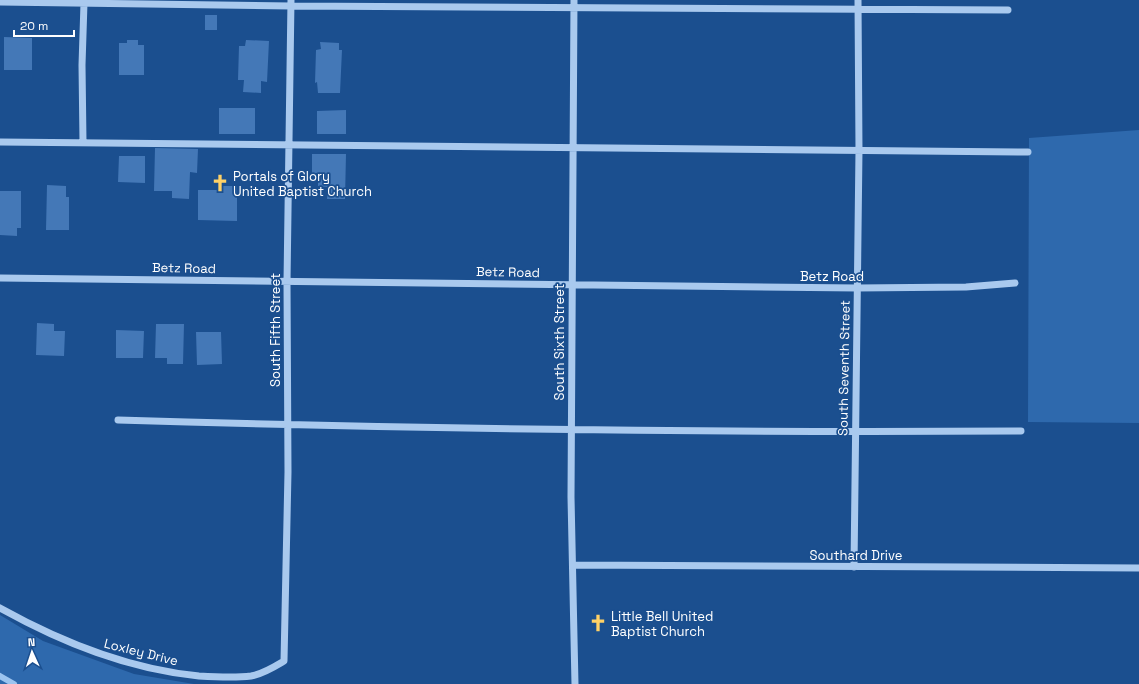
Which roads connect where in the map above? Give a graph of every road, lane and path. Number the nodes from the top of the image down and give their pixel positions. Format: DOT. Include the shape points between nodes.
graph roads {
  1 [pos="858,0"];
  2 [pos="0,2"];
  3 [pos="84,3"];
  4 [pos="291,3"];
  5 [pos="574,3"];
  6 [pos="857,9"];
  7 [pos="1008,10"];
  8 [pos="0,142"];
  9 [pos="83,142"];
  10 [pos="290,144"];
  11 [pos="574,147"];
  12 [pos="859,150"];
  13 [pos="1028,152"];
  14 [pos="0,278"];
  15 [pos="287,282"];
  16 [pos="1016,284"];
  17 [pos="571,285"];
  18 [pos="857,288"];
  19 [pos="118,420"];
  20 [pos="288,425"];
  21 [pos="571,428"];
  22 [pos="1021,431"];
  23 [pos="855,432"];
  24 [pos="573,565"];
  25 [pos="854,567"];
  26 [pos="1139,568"];
  27 [pos="0,608"];
  28 [pos="284,661"];
  29 [pos="575,684"];
  1 -- 6 [label="street, South Seventh Street"];
  2 -- 3 [label="street"];
  3 -- 4 [label="street"];
  3 -- 9 [label="street"];
  4 -- 5 [label="street"];
  4 -- 10 [label="street, South Fifth Street"];
  5 -- 6 [label="street"];
  5 -- 11 [label="street, South Sixth Street"];
  6 -- 7 [label="street"];
  6 -- 12 [label="street, South Seventh Street"];
  8 -- 9 [label="street"];
  9 -- 10 [label="street"];
  10 -- 11 [label="street"];
  10 -- 15 [label="street, South Fifth Street"];
  11 -- 12 [label="street"];
  11 -- 17 [label="street, South Sixth Street"];
  12 -- 13 [label="street"];
  12 -- 18 [label="street, South Seventh Street"];
  14 -- 15 [label="street, Betz Road"];
  15 -- 17 [label="street, Betz Road"];
  15 -- 20 [label="street, South Fifth Street"];
  16 -- 18 [label="street, Betz Road"];
  17 -- 18 [label="street, Betz Road"];
  17 -- 21 [label="street, South Sixth Street"];
  18 -- 23 [label="street, South Seventh Street"];
  19 -- 20 [label="street"];
  20 -- 21 [label="street"];
  20 -- 28 [label="street, South Fifth Street"];
  21 -- 23 [label="street"];
  21 -- 24 [label="street, South Sixth Street"];
  22 -- 23 [label="street"];
  23 -- 25 [label="street, South Seventh Street"];
  24 -- 25 [label="street, Southard Drive"];
  24 -- 29 [label="street, South Sixth Street"];
  25 -- 26 [label="street, Southard Drive"];
  27 -- 28 [label="street, Loxley Drive" via="68,642 113,659 177,674 251,676"];
}
